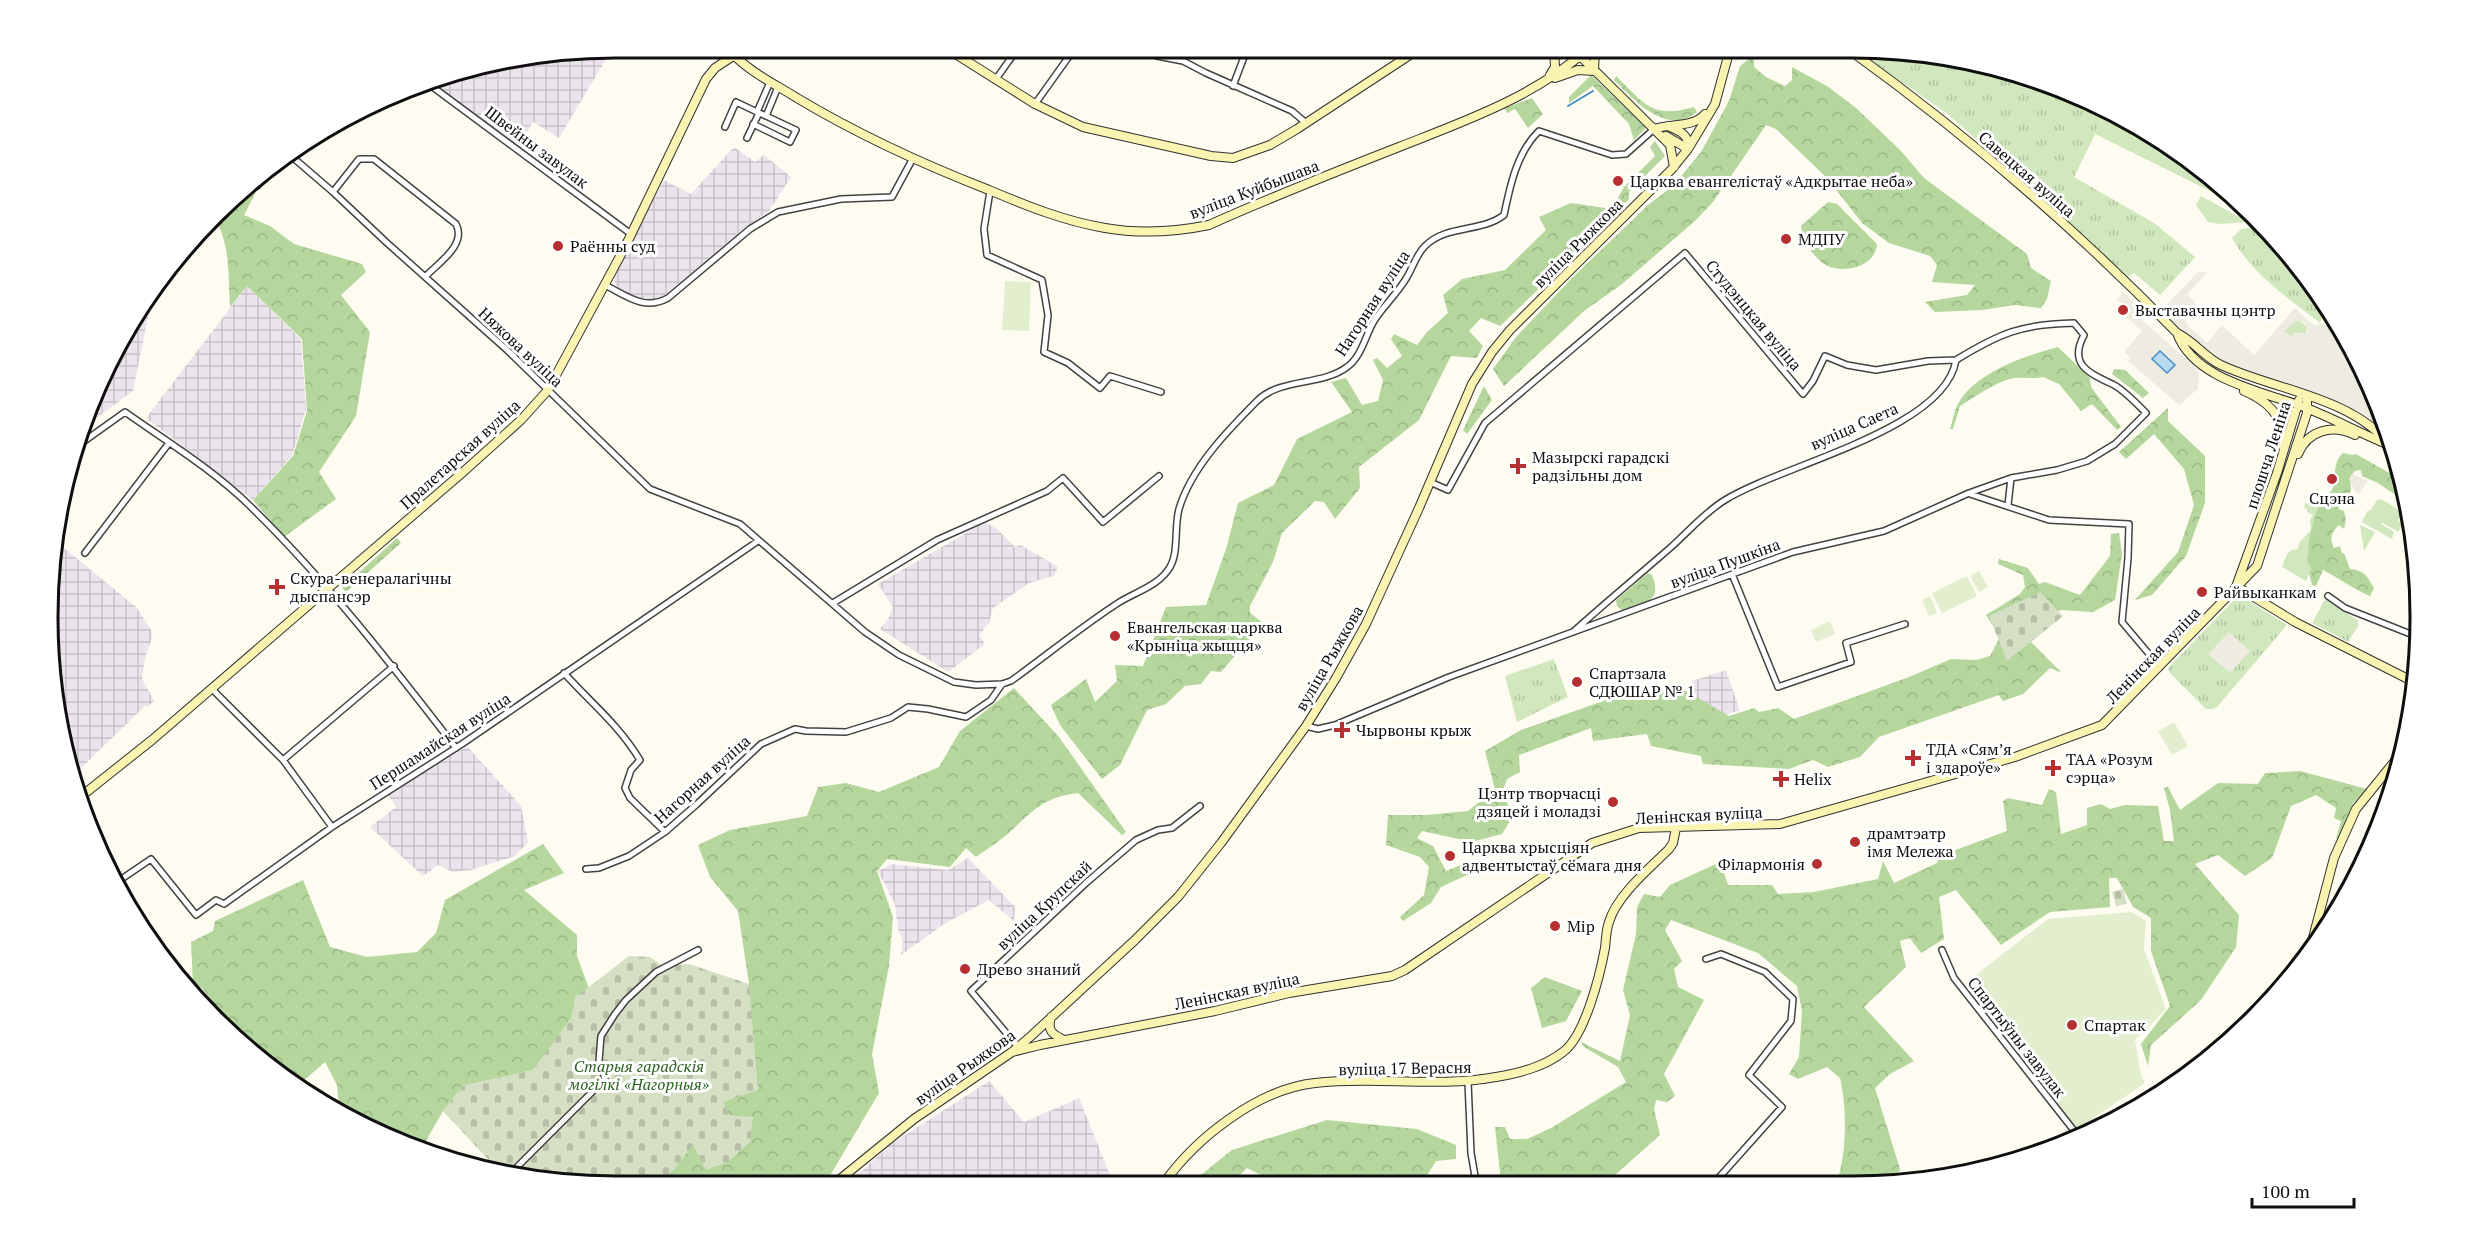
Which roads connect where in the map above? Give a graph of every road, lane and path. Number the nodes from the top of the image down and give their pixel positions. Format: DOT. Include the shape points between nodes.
graph roads {
  1 [pos="728,58"];
  2 [pos="737,58"];
  3 [pos="962,58"];
  4 [pos="1011,58"];
  5 [pos="1068,58"];
  6 [pos="1168,58"];
  7 [pos="1243,58"];
  8 [pos="1405,58"];
  9 [pos="1554,58"];
  10 [pos="1578,58"];
  11 [pos="1580,58"];
  12 [pos="1595,58"];
  13 [pos="1728,58"];
  14 [pos="1861,59"];
  15 [pos="1594,71"];
  16 [pos="996,79"];
  17 [pos="1546,81"];
  18 [pos="770,82"];
  19 [pos="1233,86"];
  20 [pos="778,87"];
  21 [pos="435,89"];
  22 [pos="1035,104"];
  23 [pos="1715,104"];
  24 [pos="758,112"];
  25 [pos="766,116"];
  26 [pos="1306,123"];
  27 [pos="753,124"];
  28 [pos="1665,124"];
  29 [pos="725,127"];
  30 [pos="1654,129"];
  31 [pos="747,138"];
  32 [pos="1688,149"];
  33 [pos="296,160"];
  34 [pos="912,160"];
  35 [pos="1674,167"];
  36 [pos="990,191"];
  37 [pos="333,192"];
  38 [pos="631,234"];
  39 [pos="425,277"];
  40 [pos="605,285"];
  41 [pos="2177,333"];
  42 [pos="1956,360"];
  43 [pos="2223,378"];
  44 [pos="548,390"];
  45 [pos="1161,392"];
  46 [pos="2307,395"];
  47 [pos="2296,404"];
  48 [pos="2308,408"];
  49 [pos="2377,429"];
  50 [pos="2371,438"];
  51 [pos="87,439"];
  52 [pos="2381,442"];
  53 [pos="169,443"];
  54 [pos="1159,476"];
  55 [pos="2011,478"];
  56 [pos="1430,482"];
  57 [pos="2271,487"];
  58 [pos="1969,493"];
  59 [pos="2008,505"];
  60 [pos="2273,517"];
  61 [pos="749,532"];
  62 [pos="758,541"];
  63 [pos="85,553"];
  64 [pos="1732,574"];
  65 [pos="2236,586"];
  66 [pos="329,588"];
  67 [pos="2328,596"];
  68 [pos="833,603"];
  69 [pos="1905,624"];
  70 [pos="1573,632"];
  71 [pos="2409,633"];
  72 [pos="393,666"];
  73 [pos="2160,667"];
  74 [pos="564,673"];
  75 [pos="2406,676"];
  76 [pos="1002,684"];
  77 [pos="212,689"];
  78 [pos="1306,726"];
  79 [pos="456,748"];
  80 [pos="283,760"];
  81 [pos="2388,770"];
  82 [pos="87,792"];
  83 [pos="1200,806"];
  84 [pos="332,827"];
  85 [pos="1676,828"];
  86 [pos="664,832"];
  87 [pos="586,869"];
  88 [pos="123,878"];
  89 [pos="2316,925"];
  90 [pos="698,950"];
  91 [pos="1942,950"];
  92 [pos="1706,959"];
  93 [pos="1051,1016"];
  94 [pos="1064,1040"];
  95 [pos="1015,1050"];
  96 [pos="1468,1082"];
  97 [pos="2073,1129"];
  98 [pos="517,1167"];
  99 [pos="844,1176"];
  100 [pos="1169,1176"];
  101 [pos="1475,1176"];
  102 [pos="1720,1176"];
  1 -- 38 [label="main road, Пралетарская вуліца" via="706,79"];
  2 -- 18 [label="main road, вуліца Куйбышава"];
  3 -- 16 [label="main road"];
  4 -- 16 [label="street"];
  5 -- 22 [label="street"];
  6 -- 19 [label="street" via="1184,61"];
  7 -- 19 [label="street"];
  8 -- 26 [label="main road"];
  9 -- 17 [label="main road" via="1555,68"];
  10 -- 17 [label="main road, вуліца Куйбышава"];
  11 -- 15 [label="main road"];
  12 -- 15 [label="main road"];
  13 -- 23 [label="main road, вуліца Рыжкова"];
  14 -- 41 [label="main road, Савецкая вуліца" via="2015,180"];
  15 -- 17 [label="main road" via="1578,70"];
  15 -- 30 [label="main road"];
  16 -- 22 [label="main road"];
  17 -- 36 [label="main road, вуліца Куйбышава" via="1449,127 1209,225 1183,231 1106,229 1060,219"];
  18 -- 20 [label="main road, вуліца Куйбышава"];
  18 -- 24 [label="street"];
  19 -- 26 [label="street" via="1292,111"];
  20 -- 25 [label="street"];
  20 -- 34 [label="main road, вуліца Куйбышава"];
  21 -- 38 [label="street, Швейны завулак"];
  22 -- 26 [label="main road" via="1063,119 1103,132 1233,158 1270,145"];
  23 -- 28 [label="main road" via="1701,119"];
  23 -- 32 [label="main road, вуліца Рыжкова"];
  24 -- 25 [label="street"];
  24 -- 27 [label="street"];
  24 -- 29 [label="street" via="736,102"];
  25 -- 27 [label="street" via="796,130 790,142"];
  27 -- 31 [label="street"];
  28 -- 30 [label="main road"];
  28 -- 32 [label="main road" via="1683,132 1689,141"];
  30 -- 32 [label="main road"];
  30 -- 35 [label="main road" via="1670,145"];
  30 -- 76 [label="street, Нагорная вуліца" via="1626,154 1612,155 1539,131 1524,150 1504,215 1494,223 1456,229 1426,245 1407,278 1373,322 1359,355 1348,366 1260,397 1212,451 1187,487 1179,510 1171,566 1160,579"];
  32 -- 35 [label="main road, вуліца Рыжкова"];
  33 -- 37 [label="street, Няжова вуліца"];
  34 -- 36 [label="main road, вуліца Куйбышава"];
  34 -- 40 [label="street" via="892,196 841,199 778,212 750,229 656,304 642,303"];
  35 -- 56 [label="main road, вуліца Рыжкова" via="1492,352 1472,384"];
  36 -- 45 [label="street" via="984,229 987,255 1042,280 1048,315 1044,352 1068,363 1100,388 1110,376"];
  37 -- 39 [label="street, Няжова вуліца"];
  37 -- 39 [label="street" via="359,159 375,159 456,224 459,242"];
  38 -- 40 [label="main road, Пралетарская вуліца"];
  39 -- 44 [label="street, Няжова вуліца"];
  40 -- 44 [label="main road, Пралетарская вуліца"];
  41 -- 43 [label="main road, Савецкая вуліца" via="2185,349"];
  41 -- 46 [label="main road, Савецкая вуліца" via="2220,365"];
  42 -- 55 [label="street, вуліца Пушкіна" via="2016,329 2074,323 2084,334 2077,348 2081,364 2146,413 2115,444 2087,461"];
  42 -- 56 [label="street, Студэнцкая вуліца" via="1876,370 1825,356 1803,394 1685,253 1485,423 1448,490"];
  42 -- 70 [label="street, вуліца Саета" via="1954,372 1941,392 1919,411 1873,436 1724,500"];
  43 -- 47 [label="main road, Савецкая вуліца"];
  43 -- 57 [label="main road" via="2262,399 2277,416 2282,441"];
  44 -- 61 [label="street, Няжова вуліца" via="650,489 740,524"];
  44 -- 66 [label="main road, Пралетарская вуліца" via="475,462"];
  46 -- 47 [label="main road, плошча Леніна"];
  46 -- 48 [label="main road, плошча Леніна"];
  46 -- 49 [label="main road, Савецкая вуліца"];
  47 -- 48 [label="main road, Савецкая вуліца"];
  47 -- 57 [label="main road, плошча Леніна"];
  48 -- 50 [label="main road, Савецкая вуліца"];
  48 -- 60 [label="main road, плошча Леніна"];
  50 -- 52 [label="main road, Савецкая вуліца"];
  50 -- 60 [label="main road" via="2337,429 2311,436 2300,449"];
  51 -- 53 [label="street" via="125,412"];
  53 -- 63 [label="street"];
  53 -- 66 [label="street" via="248,505"];
  54 -- 68 [label="street" via="1103,522 1063,478 1047,491 938,540"];
  55 -- 58 [label="street, вуліца Пушкіна"];
  55 -- 59 [label="street"];
  56 -- 78 [label="main road, вуліца Рыжкова" via="1366,624"];
  57 -- 65 [label="main road, плошча Леніна"];
  58 -- 59 [label="street"];
  58 -- 64 [label="street, вуліца Пушкіна" via="1884,531 1793,552"];
  59 -- 73 [label="street" via="2049,520 2128,524 2122,622"];
  60 -- 65 [label="main road, плошча Леніна" via="2260,561"];
  61 -- 62 [label="street, Нагорная вуліца"];
  62 -- 68 [label="street, Нагорная вуліца"];
  62 -- 74 [label="street, Першамайская вуліца"];
  64 -- 69 [label="street" via="1778,687 1851,662 1846,643"];
  64 -- 70 [label="street, вуліца Пушкіна"];
  65 -- 73 [label="main road, Ленінская вуліца"];
  65 -- 75 [label="main road" via="2295,622"];
  66 -- 72 [label="street"];
  66 -- 77 [label="main road, Пралетарская вуліца"];
  67 -- 71 [label="street" via="2345,608"];
  68 -- 76 [label="street, Нагорная вуліца" via="899,655 954,682"];
  70 -- 78 [label="street, вуліца Пушкіна" via="1449,677 1335,725 1318,729"];
  72 -- 79 [label="street"];
  72 -- 80 [label="street"];
  73 -- 85 [label="main road, Ленінская вуліца" via="2102,725 2015,758 1780,824"];
  74 -- 79 [label="street, Першамайская вуліца"];
  74 -- 86 [label="street" via="626,737 640,760 631,770 625,788"];
  76 -- 86 [label="street, Нагорная вуліца" via="991,700 966,717 908,707 891,718 846,732 795,729 760,744"];
  77 -- 80 [label="street"];
  77 -- 82 [label="main road, Пралетарская вуліца"];
  78 -- 93 [label="main road, вуліца Рыжкова" via="1178,897"];
  79 -- 84 [label="street, Першамайская вуліца"];
  80 -- 84 [label="street"];
  81 -- 89 [label="main road" via="2356,809 2334,858"];
  83 -- 95 [label="street, вуліца Крупскай" via="1172,828 1136,840 971,991"];
  84 -- 88 [label="street, Першамайская вуліца" via="224,904 216,900 196,915 151,859"];
  85 -- 94 [label="main road, Ленінская вуліца" via="1639,828 1592,843 1392,976 1288,993"];
  85 -- 96 [label="main road, вуліца 17 Верасня" via="1669,849 1637,880 1609,920 1585,1016 1569,1047 1547,1062"];
  86 -- 87 [label="street, Нагорная вуліца" via="628,856"];
  90 -- 98 [label="street" via="656,972 626,1000 601,1036 599,1061 604,1079"];
  91 -- 97 [label="street, Спартыўны завулак" via="1954,978"];
  92 -- 102 [label="street" via="1721,954 1765,972 1793,999 1791,1021 1749,1075 1782,1107"];
  93 -- 94 [label="main road" via="1052,1035"];
  93 -- 95 [label="main road, вуліца Рыжкова"];
  94 -- 95 [label="main road, Ленінская вуліца"];
  95 -- 99 [label="main road, вуліца Рыжкова" via="914,1119"];
  96 -- 100 [label="main road, вуліца 17 Верасня" via="1315,1083 1287,1088 1216,1129"];
  96 -- 101 [label="street"];
}
